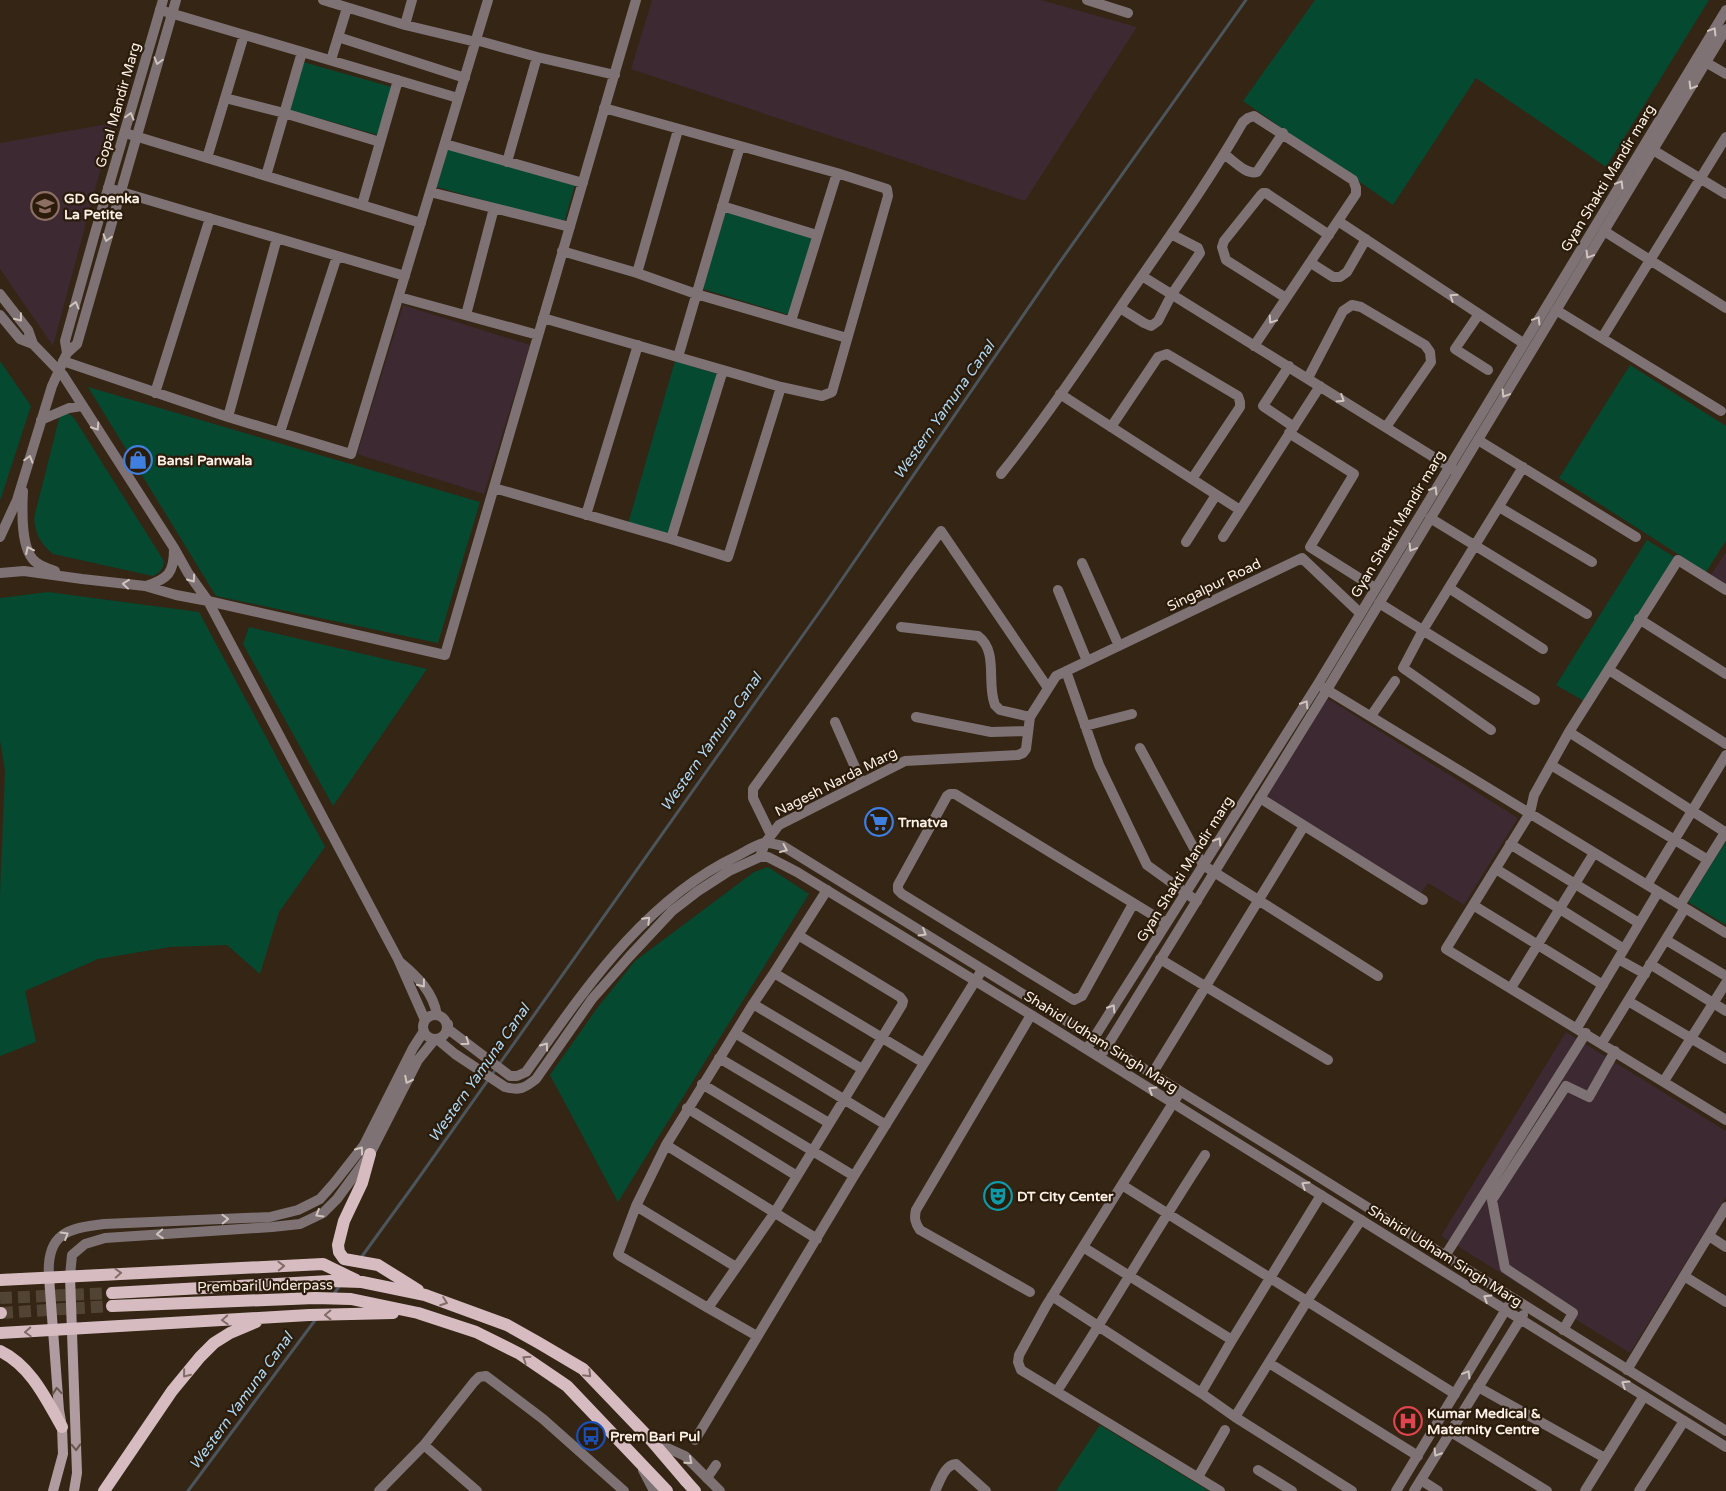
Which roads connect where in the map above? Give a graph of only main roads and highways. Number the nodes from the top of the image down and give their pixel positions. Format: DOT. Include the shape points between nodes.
graph roads {
  1 [pos="370,1154"];
  2 [pos="70,1276"];
  3 [pos="333,1276"];
  4 [pos="49,1277"];
  5 [pos="0,1280"];
  6 [pos="425,1295"];
  7 [pos="418,1313"];
  8 [pos="268,1318"];
  9 [pos="72,1329"];
  10 [pos="53,1330"];
  11 [pos="0,1333"];
  12 [pos="0,1351"];
  13 [pos="62,1427"];
  14 [pos="53,1491"];
  15 [pos="74,1491"];
  16 [pos="104,1491"];
  17 [pos="667,1491"];
  18 [pos="695,1491"];
  1 -- 6 [label="main road" via="362,1183 344,1221 339,1252 344,1259 378,1265"];
  2 -- 3 [label="main road, one-way" via="323,1264"];
  2 -- 4 [label="main road"];
  2 -- 9 [label="main road"];
  3 -- 6 [label="main road, Prembari Underpass"];
  3 -- 7 [label="main road, Prembari Underpass" via="112,1300 351,1299"];
  4 -- 5 [label="main road"];
  4 -- 10 [label="main road"];
  6 -- 18 [label="main road, one-way, bridge" via="507,1325 583,1369"];
  7 -- 8 [label="main road, one-way"];
  17 -- 7 [label="main road, one-way" via="567,1386 520,1354 476,1332"];
  8 -- 9 [label="main road, one-way"];
  8 -- 16 [label="main road, one-way" via="230,1332 200,1357 172,1391"];
  9 -- 10 [label="main road"];
  9 -- 15 [label="main road, one-way" via="77,1474"];
  10 -- 11 [label="main road, one-way"];
  13 -- 10 [label="main road, one-way"];
  12 -- 13 [label="main road" via="31,1376"];
  13 -- 14 [label="main road" via="63,1454"];
}
